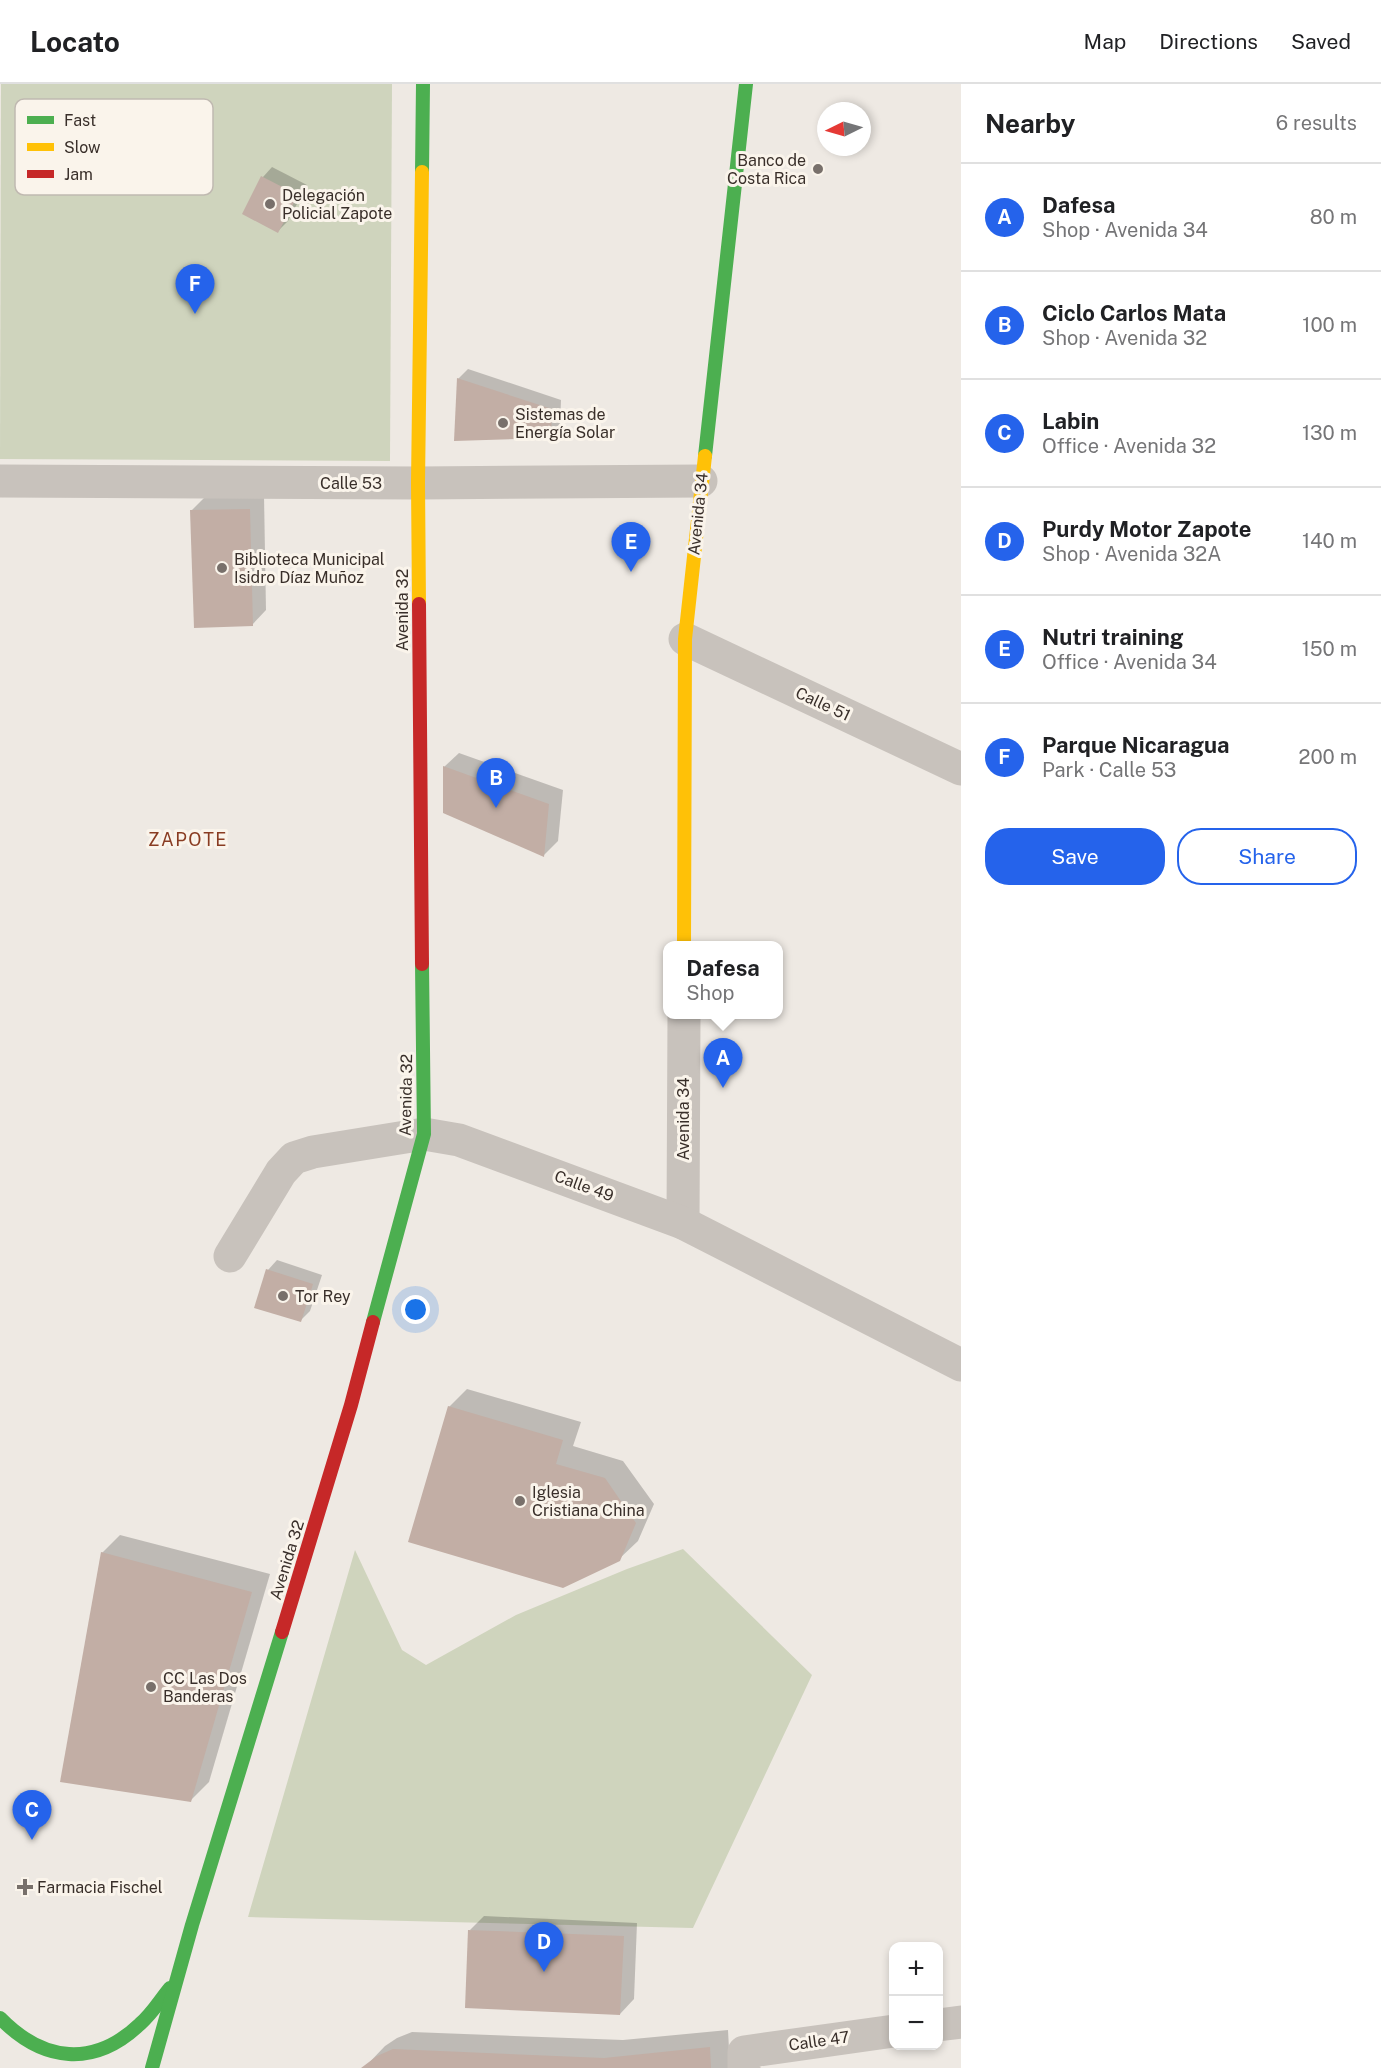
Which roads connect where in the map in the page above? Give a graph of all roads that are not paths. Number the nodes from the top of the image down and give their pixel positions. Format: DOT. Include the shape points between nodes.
graph roads {
  1 [pos="423,84"];
  2 [pos="746,84"];
  3 [pos="0,481"];
  4 [pos="701,481"];
  5 [pos="418,483"];
  6 [pos="685,639"];
  7 [pos="961,769"];
  8 [pos="684,941"];
  9 [pos="684,1019"];
  10 [pos="424,1134"];
  11 [pos="683,1223"];
  12 [pos="230,1256"];
  13 [pos="961,1365"];
  14 [pos="177,1980"];
  15 [pos="0,2018"];
  16 [pos="961,2022"];
  17 [pos="943,2024"];
  18 [pos="889,2032"];
  19 [pos="744,2060"];
  20 [pos="152,2068"];
  1 -- 5 [label="main road, Avenida 32"];
  2 -- 4 [label="main road, Avenida 34"];
  3 -- 5 [label="street, Calle 53"];
  4 -- 5 [label="street, Calle 53"];
  4 -- 6 [label="main road, Avenida 34"];
  5 -- 10 [label="main road, Avenida 32"];
  6 -- 7 [label="street, Calle 51"];
  6 -- 8 [label="main road, Avenida 34"];
  9 -- 11 [label="street, Avenida 34"];
  10 -- 11 [label="street, Calle 49" via="459,1140"];
  10 -- 12 [label="street, Calle 49" via="294,1158 281,1172"];
  10 -- 14 [label="main road, Avenida 32" via="351,1405"];
  11 -- 13 [label="street, Calle 49"];
  14 -- 15 [label="main road" via="136,2029 102,2051 57,2054 37,2048 22,2040"];
  14 -- 20 [label="main road, Avenida 32"];
  16 -- 17 [label="street"];
  18 -- 19 [label="street, Calle 47"];
}
